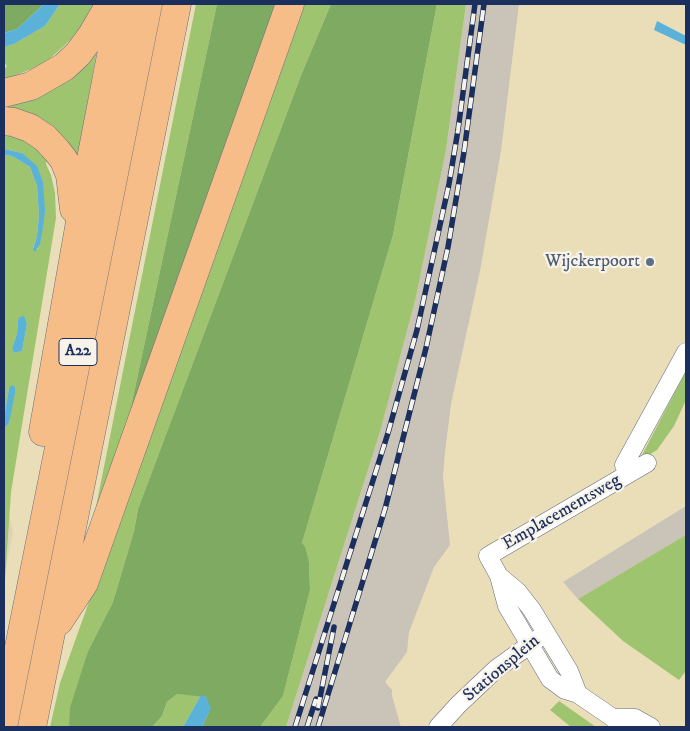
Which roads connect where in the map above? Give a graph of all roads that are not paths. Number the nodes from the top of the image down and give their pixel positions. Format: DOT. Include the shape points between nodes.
graph roads {
  1 [pos="110,4"];
  2 [pos="121,4"];
  3 [pos="148,4"];
  4 [pos="177,4"];
  5 [pos="290,4"];
  6 [pos="4,93"];
  7 [pos="4,121"];
  8 [pos="77,236"];
  9 [pos="686,352"];
  10 [pos="647,463"];
  11 [pos="628,474"];
  12 [pos="499,576"];
  13 [pos="546,633"];
  14 [pos="50,635"];
  15 [pos="529,645"];
  16 [pos="504,663"];
  17 [pos="543,668"];
  18 [pos="578,694"];
  19 [pos="6,711"];
  20 [pos="617,723"];
  21 [pos="32,727"];
  22 [pos="438,727"];
  23 [pos="651,727"];
  1 -- 6 [label="highway" via="92,35 64,67 31,86"];
  2 -- 8 [label="highway, A22"];
  3 -- 19 [label="highway, A22"];
  4 -- 14 [label="highway, A22"];
  5 -- 14 [label="highway, A22" via="84,583"];
  7 -- 8 [label="highway, A22" via="30,128 45,138 64,160 70,175"];
  8 -- 19 [label="highway, A22" via="8,632"];
  9 -- 11 [label="street, Emplacementsweg" via="624,465"];
  10 -- 11 [label="street, Emplacementsweg"];
  11 -- 12 [label="street, Emplacementsweg" via="488,556"];
  12 -- 13 [label="street, Emplacementsweg" via="518,592"];
  12 -- 15 [label="street, Emplacementsweg" via="504,601"];
  13 -- 15 [label="street, Stationsplein"];
  13 -- 18 [label="street, Emplacementsweg" via="569,671"];
  14 -- 21 [label="highway, A22"];
  15 -- 16 [label="street, Stationsplein"];
  15 -- 17 [label="street, Emplacementsweg"];
  16 -- 17 [label="street"];
  16 -- 22 [label="street, Stationsplein"];
  17 -- 18 [label="street, Emplacementsweg" via="550,679 565,690"];
  18 -- 20 [label="street, Emplacementsweg"];
  20 -- 23 [label="street, Emplacementsweg" via="634,718"];
}
